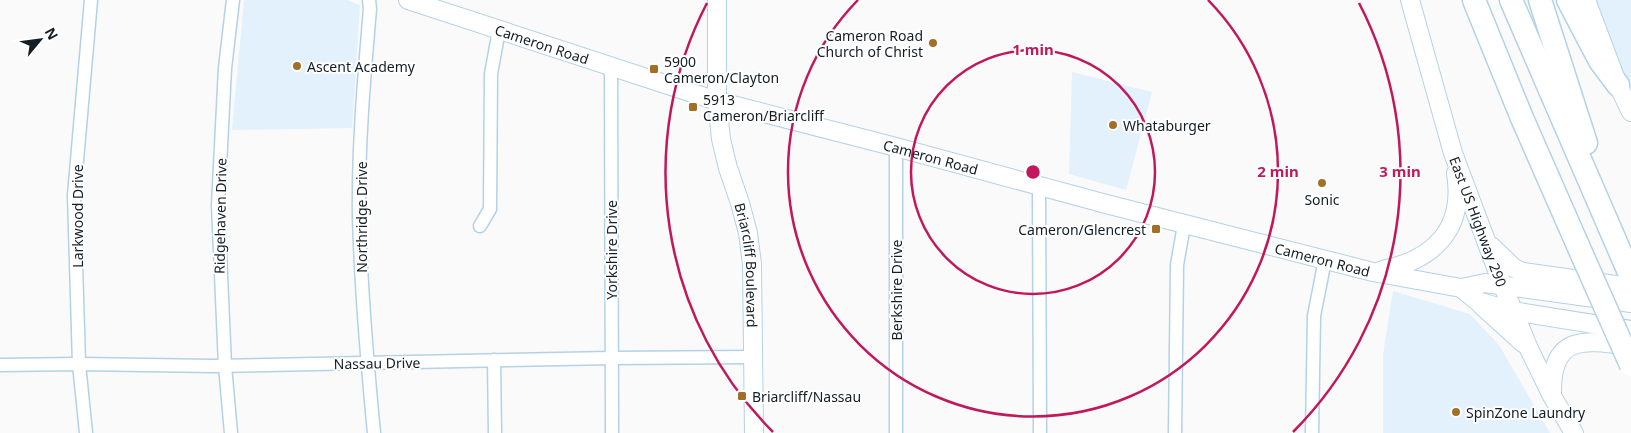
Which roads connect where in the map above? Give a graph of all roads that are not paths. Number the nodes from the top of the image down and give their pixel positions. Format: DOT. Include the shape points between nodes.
graph roads {
  1 [pos="91,0"];
  2 [pos="233,0"];
  3 [pos="368,0"];
  4 [pos="408,0"];
  5 [pos="717,0"];
  6 [pos="1410,0"];
  7 [pos="1474,0"];
  8 [pos="1511,0"];
  9 [pos="1540,0"];
  10 [pos="1568,0"];
  11 [pos="1586,0"];
  12 [pos="499,30"];
  13 [pos="611,67"];
  14 [pos="1618,85"];
  15 [pos="718,101"];
  16 [pos="1631,112"];
  17 [pos="896,147"];
  18 [pos="1453,153"];
  19 [pos="1039,186"];
  20 [pos="1605,214"];
  21 [pos="1184,225"];
  22 [pos="480,226"];
  23 [pos="1488,242"];
  24 [pos="1325,260"];
  25 [pos="1628,270"];
  26 [pos="1373,272"];
  27 [pos="1502,286"];
  28 [pos="1631,287"];
  29 [pos="1461,288"];
  30 [pos="1477,301"];
  31 [pos="1631,303"];
  32 [pos="1512,310"];
  33 [pos="1631,330"];
  34 [pos="1631,346"];
  35 [pos="1529,349"];
  36 [pos="754,357"];
  37 [pos="612,358"];
  38 [pos="494,360"];
  39 [pos="80,364"];
  40 [pos="367,364"];
  41 [pos="0,365"];
  42 [pos="1631,365"];
  43 [pos="225,366"];
  44 [pos="1552,396"];
  45 [pos="1572,431"];
  46 [pos="86,433"];
  47 [pos="231,433"];
  48 [pos="374,433"];
  49 [pos="495,433"];
  50 [pos="612,433"];
  51 [pos="754,433"];
  52 [pos="896,433"];
  53 [pos="1040,433"];
  54 [pos="1174,433"];
  55 [pos="1312,433"];
  1 -- 39 [label="street, Larkwood Drive" via="74,195"];
  2 -- 43 [label="street, Ridgehaven Drive" via="225,68 218,205"];
  3 -- 40 [label="street, Northridge Drive" via="359,216"];
  4 -- 12 [label="main road, Cameron Road"];
  5 -- 15 [label="main road, Briarcliff Boulevard"];
  6 -- 18 [label="main road, East US Highway 290"];
  7 -- 42 [label="highway, bridge" via="1522,118"];
  8 -- 20 [label="highway"];
  9 -- 20 [label="highway" via="1586,140"];
  10 -- 14 [label="highway" via="1600,61"];
  11 -- 14 [label="main road"];
  12 -- 13 [label="main road, Cameron Road"];
  12 -- 22 [label="street" via="491,74 490,209"];
  13 -- 15 [label="main road, Cameron Road"];
  13 -- 37 [label="street, Yorkshire Drive"];
  14 -- 16 [label="main road"];
  15 -- 17 [label="main road, Cameron Road"];
  15 -- 36 [label="main road, Briarcliff Boulevard" via="723,148 748,233"];
  17 -- 19 [label="main road, Cameron Road"];
  17 -- 52 [label="street, Berkshire Drive"];
  18 -- 23 [label="main road, East US Highway 290"];
  18 -- 26 [label="main road" via="1458,205 1446,234 1421,257 1407,264"];
  19 -- 21 [label="main road, Cameron Road"];
  19 -- 53 [label="street"];
  20 -- 25 [label="highway"];
  21 -- 24 [label="main road, Cameron Road"];
  21 -- 54 [label="street" via="1177,265"];
  23 -- 27 [label="main road, East US Highway 290"];
  23 -- 28 [label="main road" via="1506,262 1523,272"];
  24 -- 26 [label="main road, Cameron Road"];
  24 -- 55 [label="street" via="1314,316"];
  26 -- 29 [label="main road, Cameron Road"];
  27 -- 29 [label="main road, Cameron Road" via="1485,283"];
  27 -- 31 [label="main road, Cameron Road"];
  27 -- 32 [label="main road, East US Highway 290"];
  29 -- 30 [label="main road, Cameron Road"];
  30 -- 32 [label="main road, Cameron Road"];
  30 -- 35 [label="main road"];
  32 -- 33 [label="main road, Cameron Road"];
  32 -- 35 [label="main road, East US Highway 290"];
  34 -- 44 [label="main road" via="1586,342 1567,349 1554,366"];
  35 -- 44 [label="main road, East US Highway 290"];
  36 -- 37 [label="street, Nassau Drive"];
  36 -- 51 [label="main road, Briarcliff Boulevard"];
  37 -- 38 [label="street, Nassau Drive"];
  37 -- 50 [label="street, Yorkshire Drive"];
  38 -- 40 [label="street, Nassau Drive"];
  38 -- 49 [label="street"];
  39 -- 41 [label="street, Nassau Drive"];
  39 -- 43 [label="street, Nassau Drive"];
  39 -- 46 [label="street, Larkwood Drive"];
  40 -- 43 [label="street, Nassau Drive"];
  40 -- 48 [label="street, Northridge Drive"];
  43 -- 47 [label="street, Ridgehaven Drive"];
  44 -- 45 [label="main road, East US Highway 290"];
}
